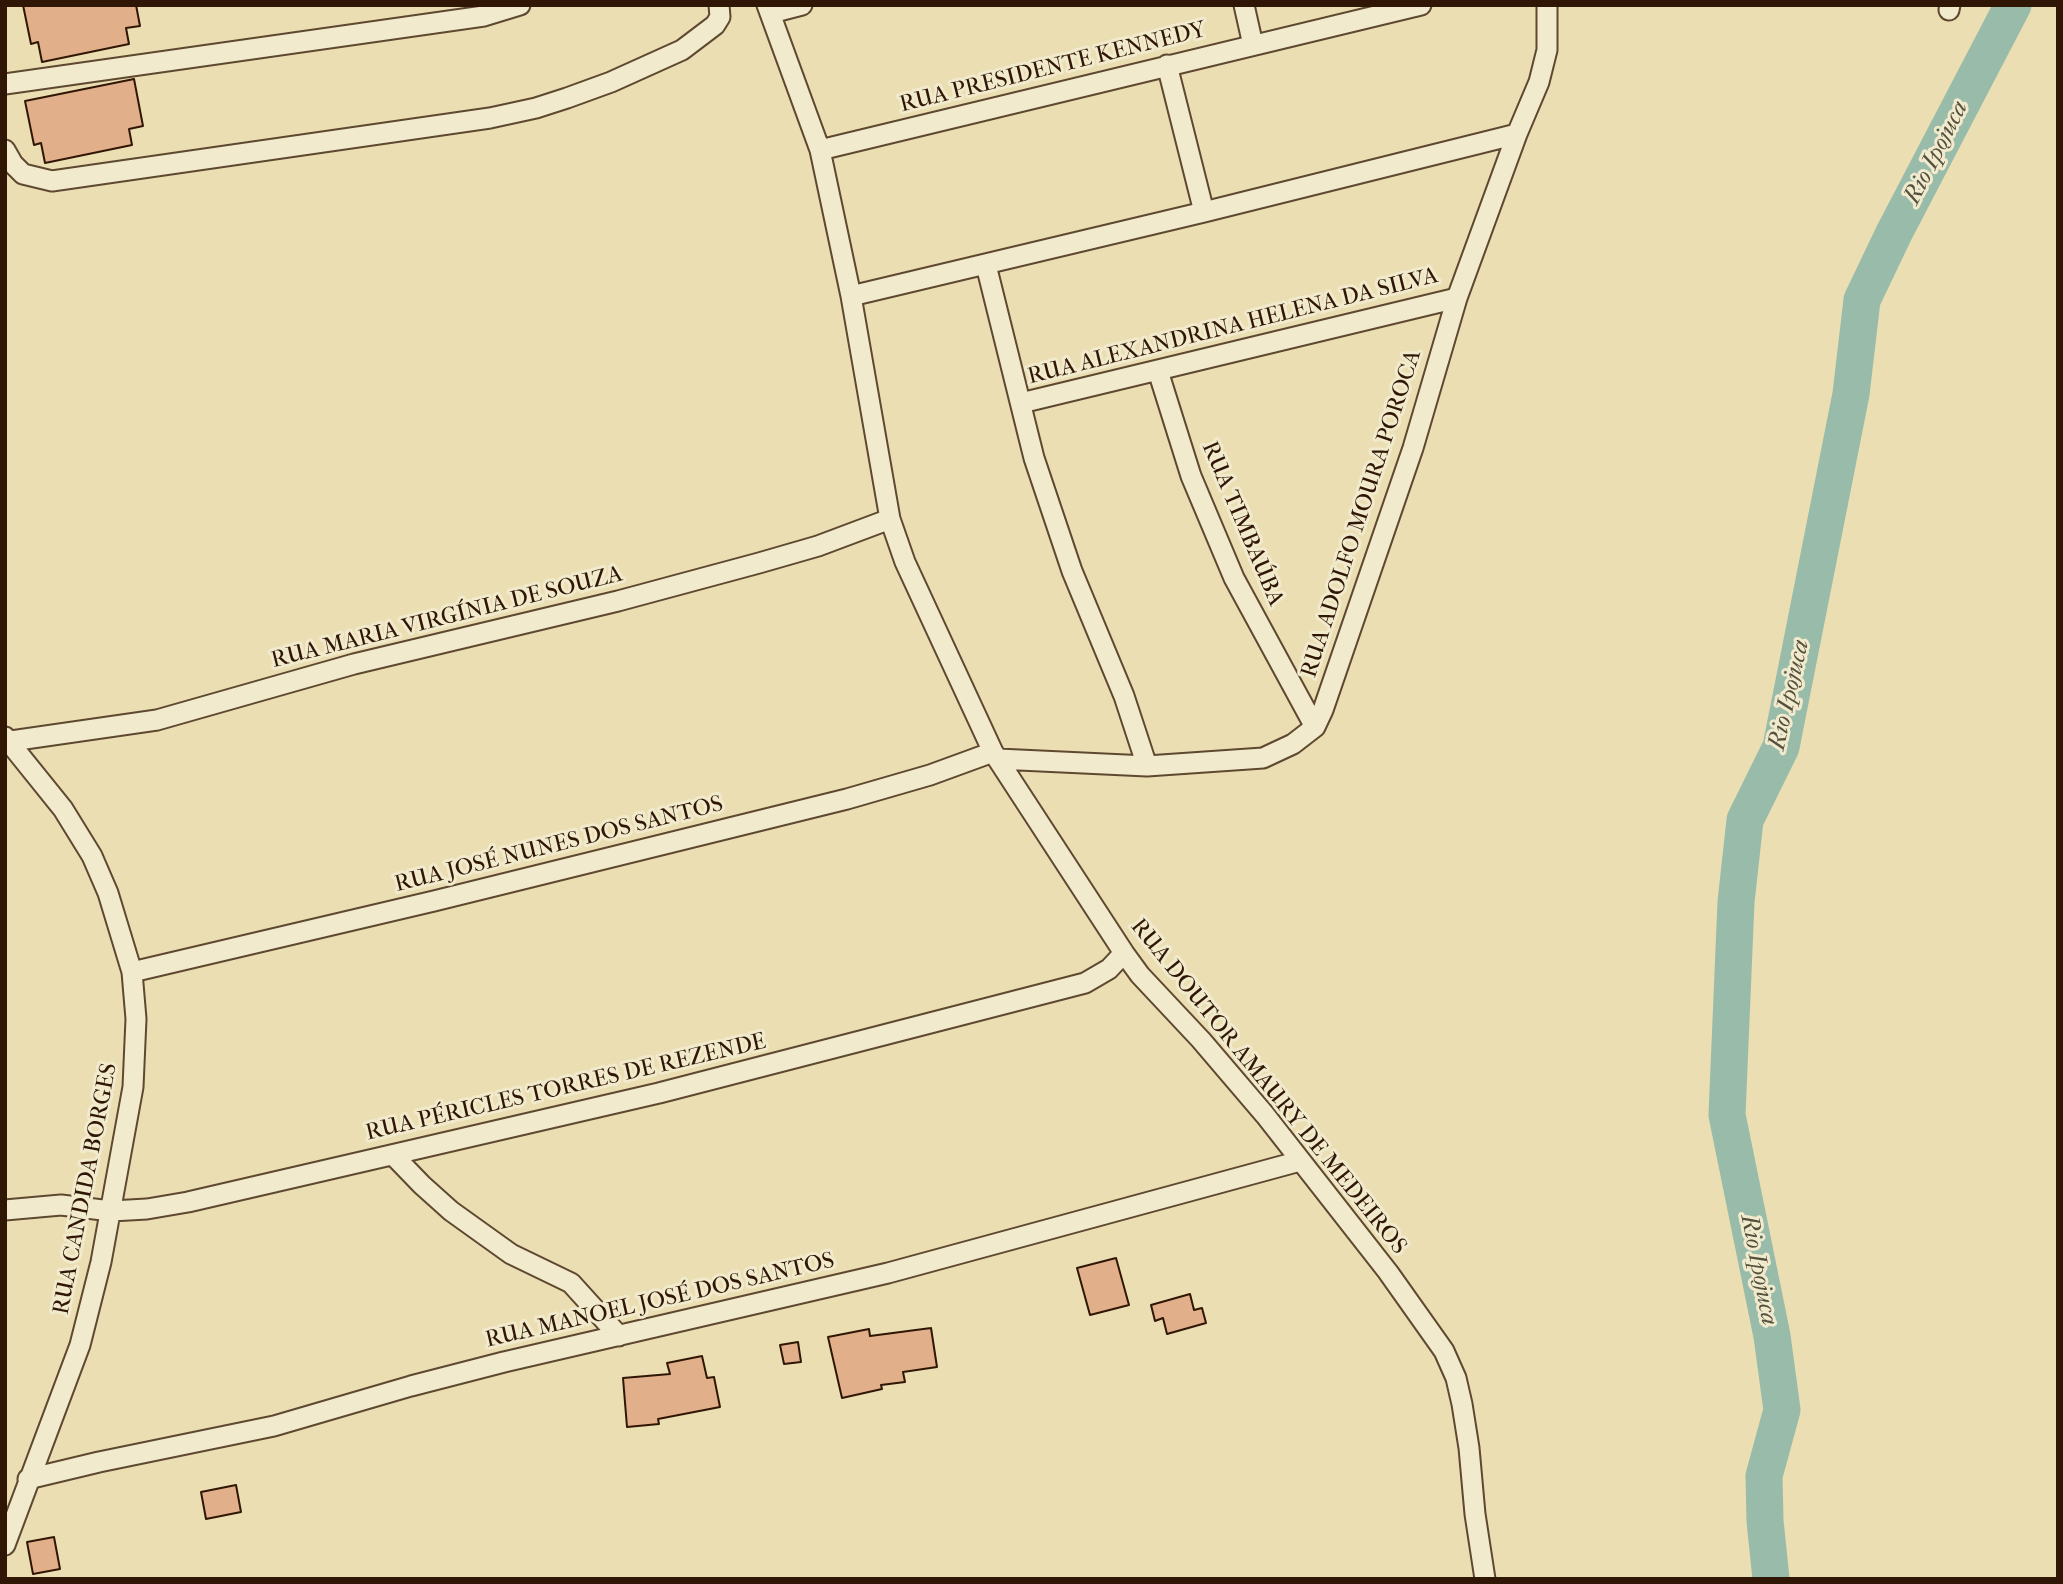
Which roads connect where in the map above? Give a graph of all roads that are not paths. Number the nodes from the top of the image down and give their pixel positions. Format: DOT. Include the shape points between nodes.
graph roads {
  1 [pos="520,5"];
  2 [pos="719,5"];
  3 [pos="802,5"];
  4 [pos="1244,5"];
  5 [pos="1421,5"];
  6 [pos="1547,5"];
  7 [pos="769,9"];
  8 [pos="1253,45"];
  9 [pos="1167,65"];
  10 [pos="5,84"];
  11 [pos="1517,134"];
  12 [pos="5,150"];
  13 [pos="820,150"];
  14 [pos="1204,212"];
  15 [pos="986,265"];
  16 [pos="851,296"];
  17 [pos="1457,298"];
  18 [pos="1158,371"];
  19 [pos="1021,403"];
  20 [pos="890,519"];
  21 [pos="1315,727"];
  22 [pos="8,739"];
  23 [pos="996,756"];
  24 [pos="1147,766"];
  25 [pos="1124,953"];
  26 [pos="132,972"];
  27 [pos="393,1155"];
  28 [pos="1300,1161"];
  29 [pos="5,1210"];
  30 [pos="111,1211"];
  31 [pos="619,1336"];
  32 [pos="28,1479"];
  33 [pos="5,1545"];
  34 [pos="1485,1579"];
  1 -- 10 [label="street" via="484,16"];
  2 -- 12 [label="street" via="715,25 682,50 611,82 536,108 490,118 52,181 23,174"];
  3 -- 7 [label="street"];
  4 -- 8 [label="street"];
  5 -- 8 [label="street, RUA PRESIDENTE KENNEDY"];
  6 -- 11 [label="street, RUA ADOLFO MOURA POROCA" via="1547,50"];
  7 -- 13 [label="street, RUA DOUTOR AMAURY DE MEDEIROS"];
  8 -- 9 [label="street, RUA PRESIDENTE KENNEDY"];
  9 -- 13 [label="street, RUA PRESIDENTE KENNEDY"];
  9 -- 14 [label="street"];
  11 -- 14 [label="street"];
  11 -- 17 [label="street, RUA ADOLFO MOURA POROCA"];
  13 -- 16 [label="street, RUA DOUTOR AMAURY DE MEDEIROS"];
  14 -- 15 [label="street"];
  15 -- 16 [label="street"];
  15 -- 19 [label="street"];
  16 -- 20 [label="street, RUA DOUTOR AMAURY DE MEDEIROS"];
  17 -- 18 [label="street, RUA ALEXANDRINA HELENA DA SILVA"];
  17 -- 21 [label="street, RUA ADOLFO MOURA POROCA" via="1413,449"];
  18 -- 19 [label="street, RUA ALEXANDRINA HELENA DA SILVA"];
  18 -- 21 [label="street, RUA TIMBAÚBA" via="1191,476 1234,578"];
  19 -- 24 [label="street" via="1034,458 1072,570 1124,696"];
  20 -- 22 [label="street, RUA MARIA VIRGÍNIA DE SOUZA" via="759,563 354,664 158,720"];
  20 -- 23 [label="street, RUA DOUTOR AMAURY DE MEDEIROS" via="905,562"];
  21 -- 24 [label="street" via="1263,758"];
  22 -- 26 [label="street, RUA CANDIDA BORGES" via="63,808 92,856"];
  23 -- 24 [label="street"];
  23 -- 25 [label="street, RUA DOUTOR AMAURY DE MEDEIROS"];
  23 -- 26 [label="street, RUA JOSÉ NUNES DOS SANTOS" via="767,819"];
  25 -- 27 [label="street, RUA PÉRICLES TORRES DE REZENDE" via="1109,969 1085,983 659,1093"];
  25 -- 28 [label="street, RUA DOUTOR AMAURY DE MEDEIROS"];
  26 -- 30 [label="street, RUA CANDIDA BORGES" via="136,1056"];
  27 -- 30 [label="street, RUA PÉRICLES TORRES DE REZENDE" via="188,1202"];
  27 -- 31 [label="street" via="451,1210 511,1254 571,1283"];
  28 -- 31 [label="street, RUA MANOEL JOSÉ DOS SANTOS" via="888,1273"];
  28 -- 34 [label="street, RUA DOUTOR AMAURY DE MEDEIROS" via="1416,1310 1456,1378"];
  29 -- 30 [label="street, RUA PÉRICLES TORRES DE REZENDE" via="61,1205"];
  30 -- 32 [label="street, RUA CANDIDA BORGES" via="80,1345"];
  31 -- 32 [label="street, RUA MANOEL JOSÉ DOS SANTOS" via="411,1385 274,1426"];
  32 -- 33 [label="street, RUA CANDIDA BORGES"];
}
